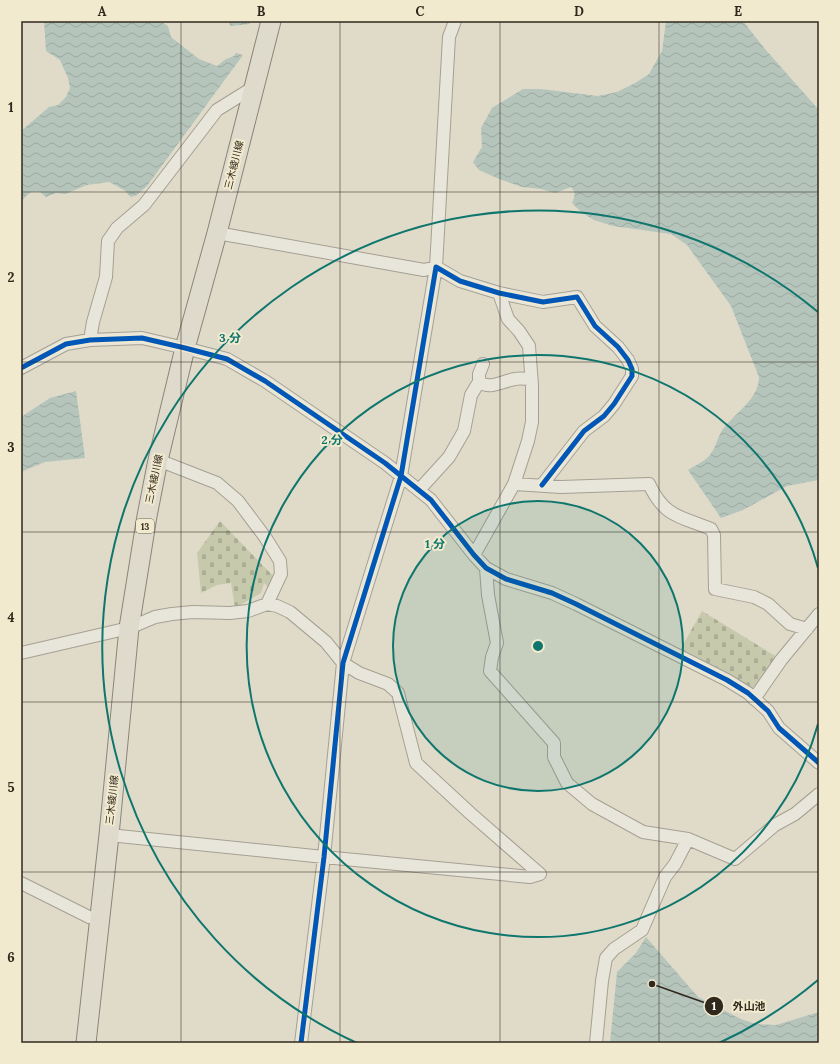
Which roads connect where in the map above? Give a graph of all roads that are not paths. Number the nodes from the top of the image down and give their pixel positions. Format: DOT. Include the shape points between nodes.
graph roads {
  1 [pos="271,21"];
  2 [pos="454,21"];
  3 [pos="254,87"];
  4 [pos="217,233"];
  5 [pos="436,267"];
  6 [pos="499,293"];
  7 [pos="90,340"];
  8 [pos="185,348"];
  9 [pos="483,364"];
  10 [pos="21,368"];
  11 [pos="531,379"];
  12 [pos="479,382"];
  13 [pos="158,460"];
  14 [pos="401,476"];
  15 [pos="514,484"];
  16 [pos="542,485"];
  17 [pos="419,490"];
  18 [pos="474,556"];
  19 [pos="486,568"];
  20 [pos="267,604"];
  21 [pos="819,614"];
  22 [pos="129,628"];
  23 [pos="807,629"];
  24 [pos="21,653"];
  25 [pos="343,663"];
  26 [pos="754,699"];
  27 [pos="819,763"];
  28 [pos="819,794"];
  29 [pos="109,835"];
  30 [pos="688,840"];
  31 [pos="324,857"];
  32 [pos="21,883"];
  33 [pos="99,918"];
  34 [pos="86,1043"];
  35 [pos="301,1043"];
  36 [pos="596,1043"];
  1 -- 3 [label="main road, 三木綾川線 / 13"];
  2 -- 5 [label="street" via="449,37"];
  3 -- 4 [label="main road, 三木綾川線 / 13"];
  3 -- 7 [label="street" via="218,110 144,205 117,228 108,241 106,277"];
  4 -- 5 [label="street" via="424,270"];
  4 -- 8 [label="main road, 三木綾川線 / 13"];
  5 -- 6 [label="street" via="460,281"];
  5 -- 14 [label="street"];
  6 -- 11 [label="street" via="508,320 529,346"];
  6 -- 16 [label="street" via="543,302 577,297 595,326 618,347 632,369 632,376 614,404 604,416 584,431"];
  7 -- 8 [label="street" via="142,338"];
  7 -- 10 [label="street" via="66,344"];
  8 -- 13 [label="main road, 三木綾川線 / 13"];
  8 -- 14 [label="street" via="227,359 265,381"];
  9 -- 12 [label="street"];
  11 -- 12 [label="street" via="516,379 490,386"];
  11 -- 15 [label="street" via="532,422"];
  12 -- 17 [label="street" via="471,395 464,431 450,457"];
  13 -- 20 [label="street" via="217,483 238,501 280,561 281,574"];
  13 -- 22 [label="main road, 三木綾川線 / 13" via="146,516"];
  14 -- 17 [label="street"];
  14 -- 25 [label="street"];
  15 -- 16 [label="street"];
  15 -- 18 [label="street"];
  16 -- 23 [label="street" via="561,487 649,484 654,496 665,510 679,518 711,529 714,535 715,589 754,597 768,604 790,624"];
  17 -- 18 [label="street" via="431,500"];
  18 -- 19 [label="street"];
  19 -- 26 [label="street" via="506,579 552,593 576,604 727,680"];
  19 -- 30 [label="street" via="497,643 490,671 554,743 554,757 567,783 592,804 643,832"];
  20 -- 22 [label="street" via="248,611 230,613 172,614 155,617"];
  20 -- 25 [label="street" via="290,612 326,642"];
  21 -- 23 [label="street"];
  22 -- 24 [label="street"];
  22 -- 29 [label="main road, 三木綾川線 / 13"];
  23 -- 26 [label="street" via="781,660"];
  25 -- 31 [label="street"];
  25 -- 31 [label="street" via="359,673 388,684 398,693 416,762 540,874 530,877"];
  26 -- 27 [label="street" via="768,711 779,728"];
  28 -- 30 [label="street" via="795,814 775,825 735,859"];
  29 -- 31 [label="street"];
  29 -- 33 [label="main road, 三木綾川線 / 13"];
  30 -- 36 [label="street" via="665,877 642,930 614,949 606,958"];
  31 -- 35 [label="street"];
  32 -- 33 [label="street" via="90,917"];
  33 -- 34 [label="main road, 三木綾川線 / 13"];
}
